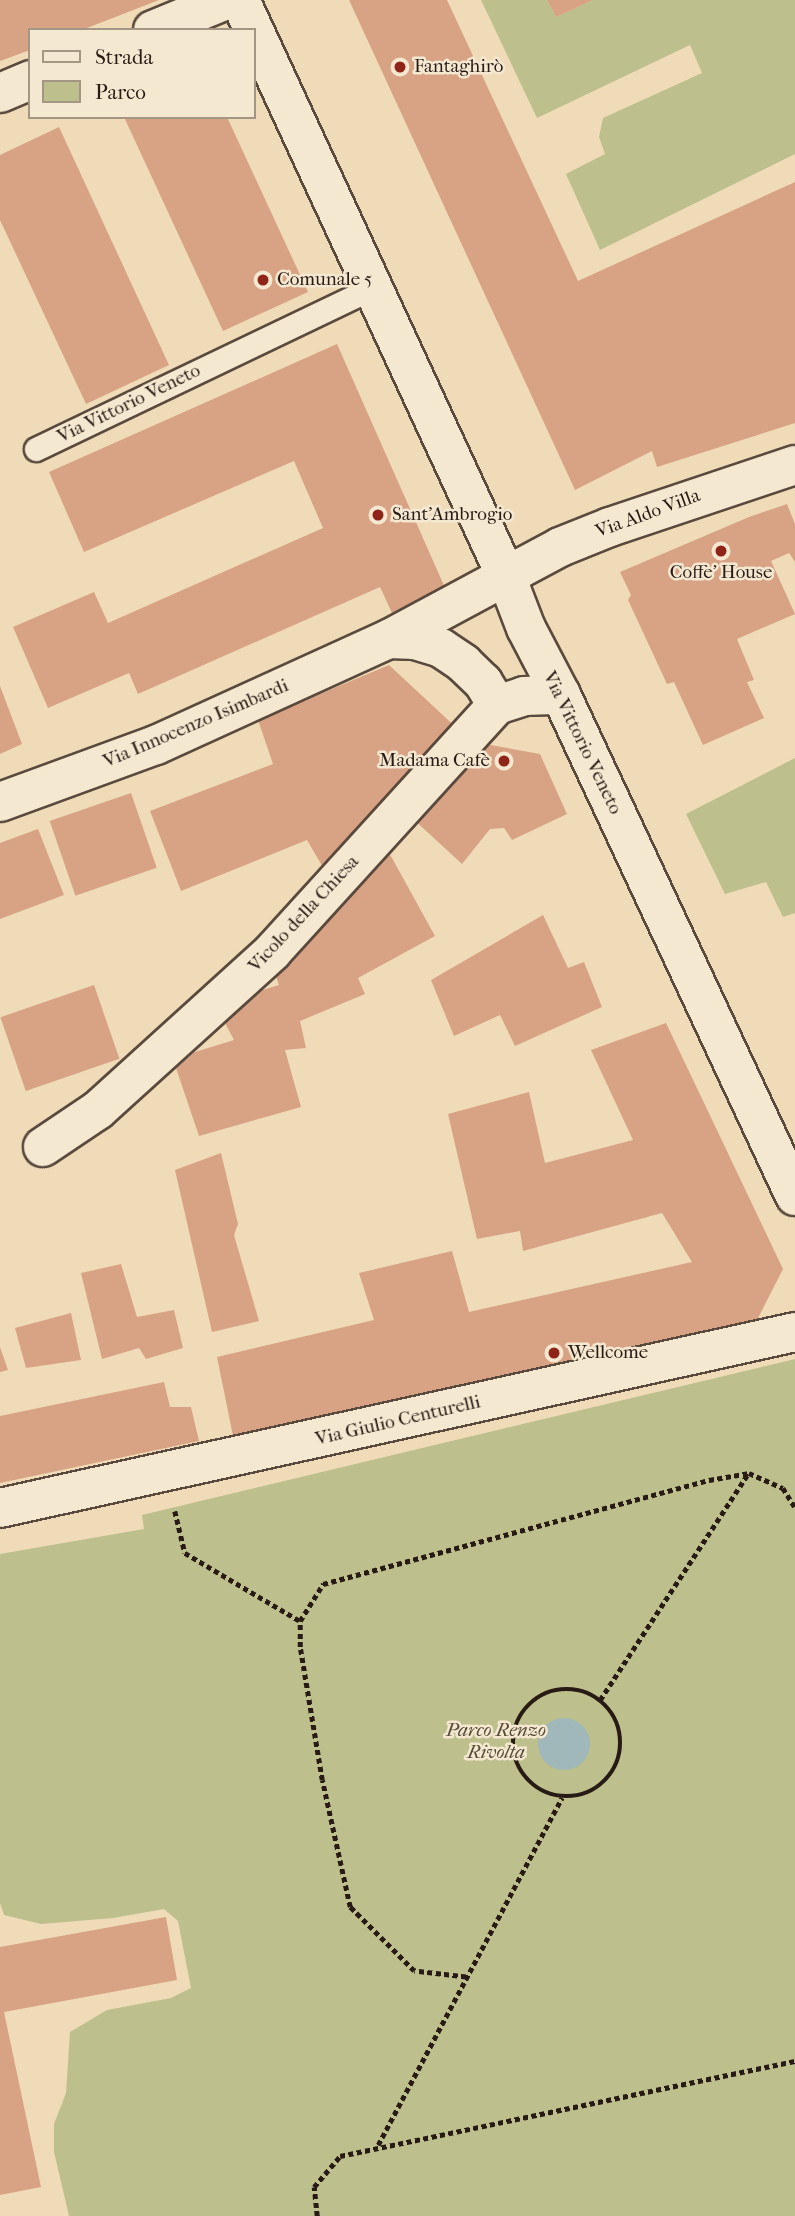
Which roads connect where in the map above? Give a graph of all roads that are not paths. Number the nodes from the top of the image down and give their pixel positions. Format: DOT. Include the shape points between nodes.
graph roads {
  1 [pos="226,0"];
  2 [pos="240,0"];
  3 [pos="158,28"];
  4 [pos="253,28"];
  5 [pos="256,35"];
  6 [pos="28,81"];
  7 [pos="0,93"];
  8 [pos="373,288"];
  9 [pos="36,449"];
  10 [pos="795,465"];
  11 [pos="506,576"];
  12 [pos="389,639"];
  13 [pos="562,695"];
  14 [pos="497,705"];
  15 [pos="0,803"];
  16 [pos="43,1147"];
  17 [pos="795,1196"];
  18 [pos="795,1332"];
  19 [pos="0,1508"];
  1 -- 3 [label="street"];
  2 -- 4 [label="street, Via Vittorio Veneto"];
  5 -- 8 [label="street, Via Vittorio Veneto"];
  6 -- 7 [label="street"];
  8 -- 9 [label="lane, Via Vittorio Veneto"];
  8 -- 11 [label="street, Via Vittorio Veneto"];
  10 -- 11 [label="street, Via Aldo Villa" via="610,527"];
  11 -- 12 [label="street, Via Innocenzo Isimbardi"];
  11 -- 13 [label="street, Via Vittorio Veneto" via="526,628"];
  12 -- 14 [label="street" via="441,648 483,682"];
  12 -- 15 [label="street, Via Innocenzo Isimbardi" via="156,745"];
  13 -- 14 [label="street" via="524,696"];
  13 -- 17 [label="street, Via Vittorio Veneto"];
  14 -- 16 [label="street, Vicolo della Chiesa" via="272,952 98,1110"];
  18 -- 19 [label="street, Via Giulio Centurelli"];
}
